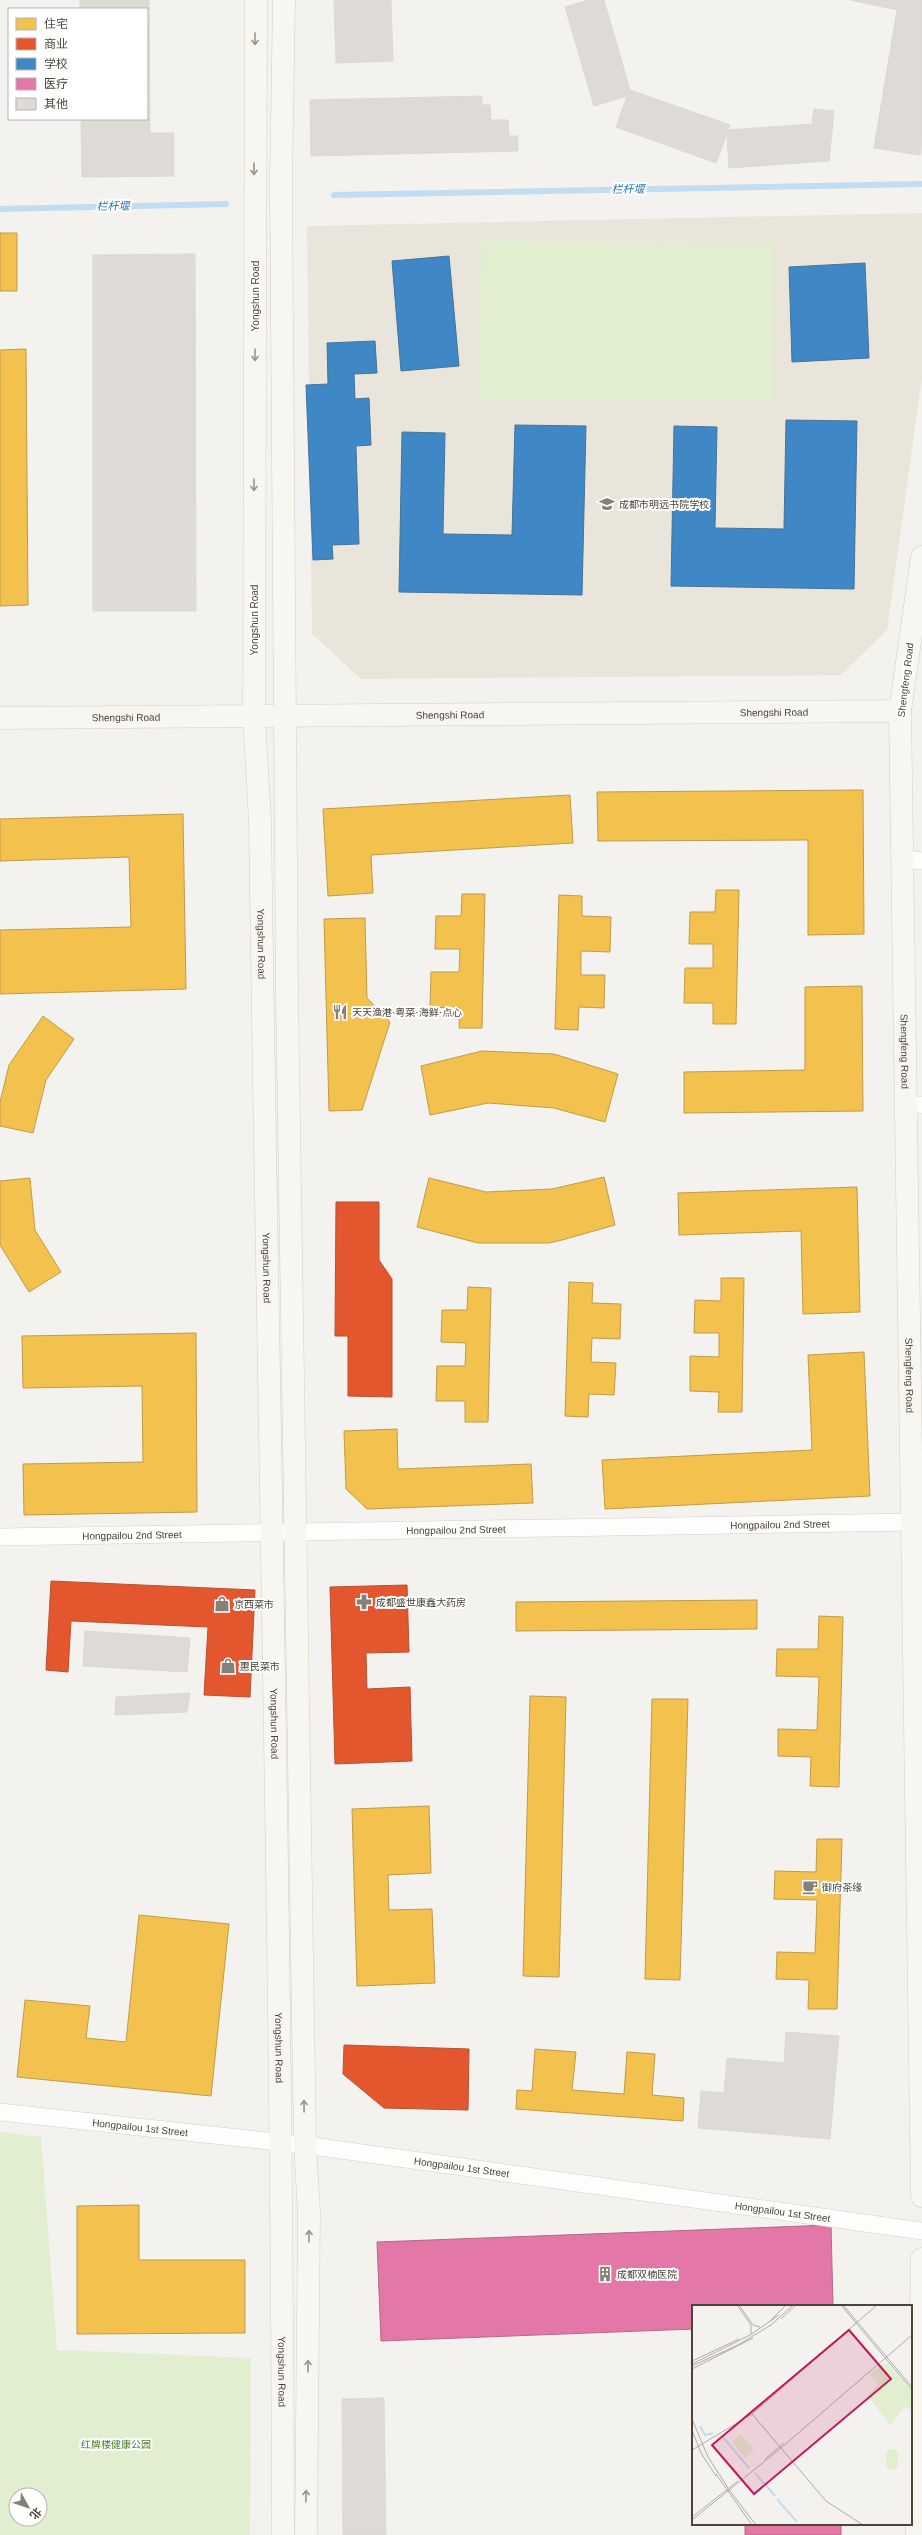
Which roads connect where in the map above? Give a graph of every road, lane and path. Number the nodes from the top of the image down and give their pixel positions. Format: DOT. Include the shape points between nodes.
graph roads {
  1 [pos="256,0"];
  2 [pos="284,0"];
  3 [pos="922,556"];
  4 [pos="900,711"];
  5 [pos="254,716"];
  6 [pos="285,716"];
  7 [pos="0,718"];
  8 [pos="912,860"];
  9 [pos="914,1105"];
  10 [pos="912,1522"];
  11 [pos="295,1532"];
  12 [pos="270,1533"];
  13 [pos="0,1537"];
  14 [pos="0,2112"];
  15 [pos="282,2144"];
  16 [pos="305,2145"];
  17 [pos="922,2196"];
  18 [pos="922,2231"];
  19 [pos="922,2259"];
  20 [pos="283,2535"];
  21 [pos="306,2535"];
  22 [pos="917,2535"];
  1 -- 5 [label="main road, Yongshun Road, one-way"];
  2 -- 6 [label="main road" via="281,184"];
  3 -- 4 [label="main road, Shengfeng Road"];
  4 -- 6 [label="main road, Shengshi Road"];
  4 -- 8 [label="main road, Shengfeng Road"];
  5 -- 6 [label="main road, Shengshi Road"];
  5 -- 7 [label="main road, Shengshi Road"];
  5 -- 12 [label="main road, Yongshun Road" via="260,821"];
  6 -- 11 [label="main road"];
  8 -- 9 [label="main road, Shengfeng Road"];
  9 -- 10 [label="main road, Shengfeng Road"];
  10 -- 11 [label="street, Hongpailou 2nd Street"];
  10 -- 17 [label="main road, Shengfeng Road"];
  11 -- 12 [label="street, Hongpailou 2nd Street"];
  16 -- 11 [label="main road, one-way"];
  12 -- 13 [label="street, Hongpailou 2nd Street"];
  12 -- 15 [label="main road, Yongshun Road"];
  14 -- 15 [label="street, Hongpailou 1st Street"];
  15 -- 16 [label="street, Hongpailou 1st Street"];
  15 -- 20 [label="main road, Yongshun Road"];
  16 -- 18 [label="street, Hongpailou 1st Street"];
  21 -- 16 [label="main road, one-way" via="309,2212"];
  19 -- 22 [label="main road"];
}
